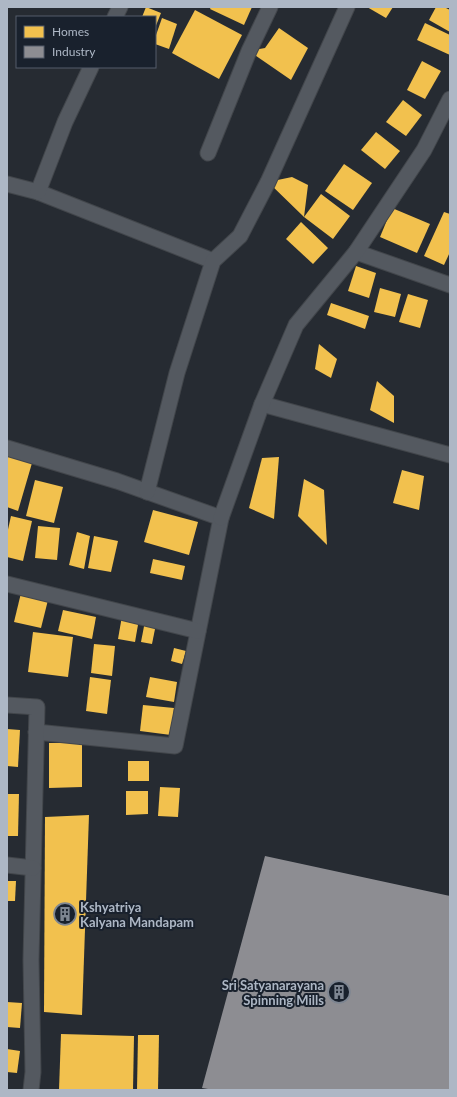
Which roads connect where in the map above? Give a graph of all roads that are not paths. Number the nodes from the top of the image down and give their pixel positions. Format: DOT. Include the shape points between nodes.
graph roads {
  1 [pos="120,7"];
  2 [pos="270,7"];
  3 [pos="347,7"];
  4 [pos="116,16"];
  5 [pos="91,68"];
  6 [pos="450,99"];
  7 [pos="208,153"];
  8 [pos="7,184"];
  9 [pos="38,192"];
  10 [pos="356,252"];
  11 [pos="213,261"];
  12 [pos="450,285"];
  13 [pos="262,404"];
  14 [pos="7,448"];
  15 [pos="450,455"];
  16 [pos="147,492"];
  17 [pos="221,518"];
  18 [pos="7,584"];
  19 [pos="198,631"];
  20 [pos="7,705"];
  21 [pos="36,732"];
  22 [pos="7,865"];
  23 [pos="33,868"];
  24 [pos="31,1090"];
  1 -- 4 [label="street"];
  2 -- 7 [label="street" via="249,51"];
  3 -- 11 [label="street" via="268,182 240,236"];
  5 -- 9 [label="street" via="65,122"];
  6 -- 10 [label="street" via="424,150"];
  8 -- 9 [label="street"];
  9 -- 11 [label="street"];
  10 -- 12 [label="street"];
  10 -- 13 [label="street" via="296,325"];
  11 -- 16 [label="street" via="177,373"];
  13 -- 15 [label="street"];
  13 -- 17 [label="street"];
  14 -- 16 [label="street"];
  16 -- 17 [label="street"];
  17 -- 19 [label="street"];
  18 -- 19 [label="street"];
  19 -- 21 [label="street" via="175,746"];
  20 -- 21 [label="street" via="37,707"];
  21 -- 23 [label="street"];
  22 -- 23 [label="street"];
  23 -- 24 [label="street"];
}
